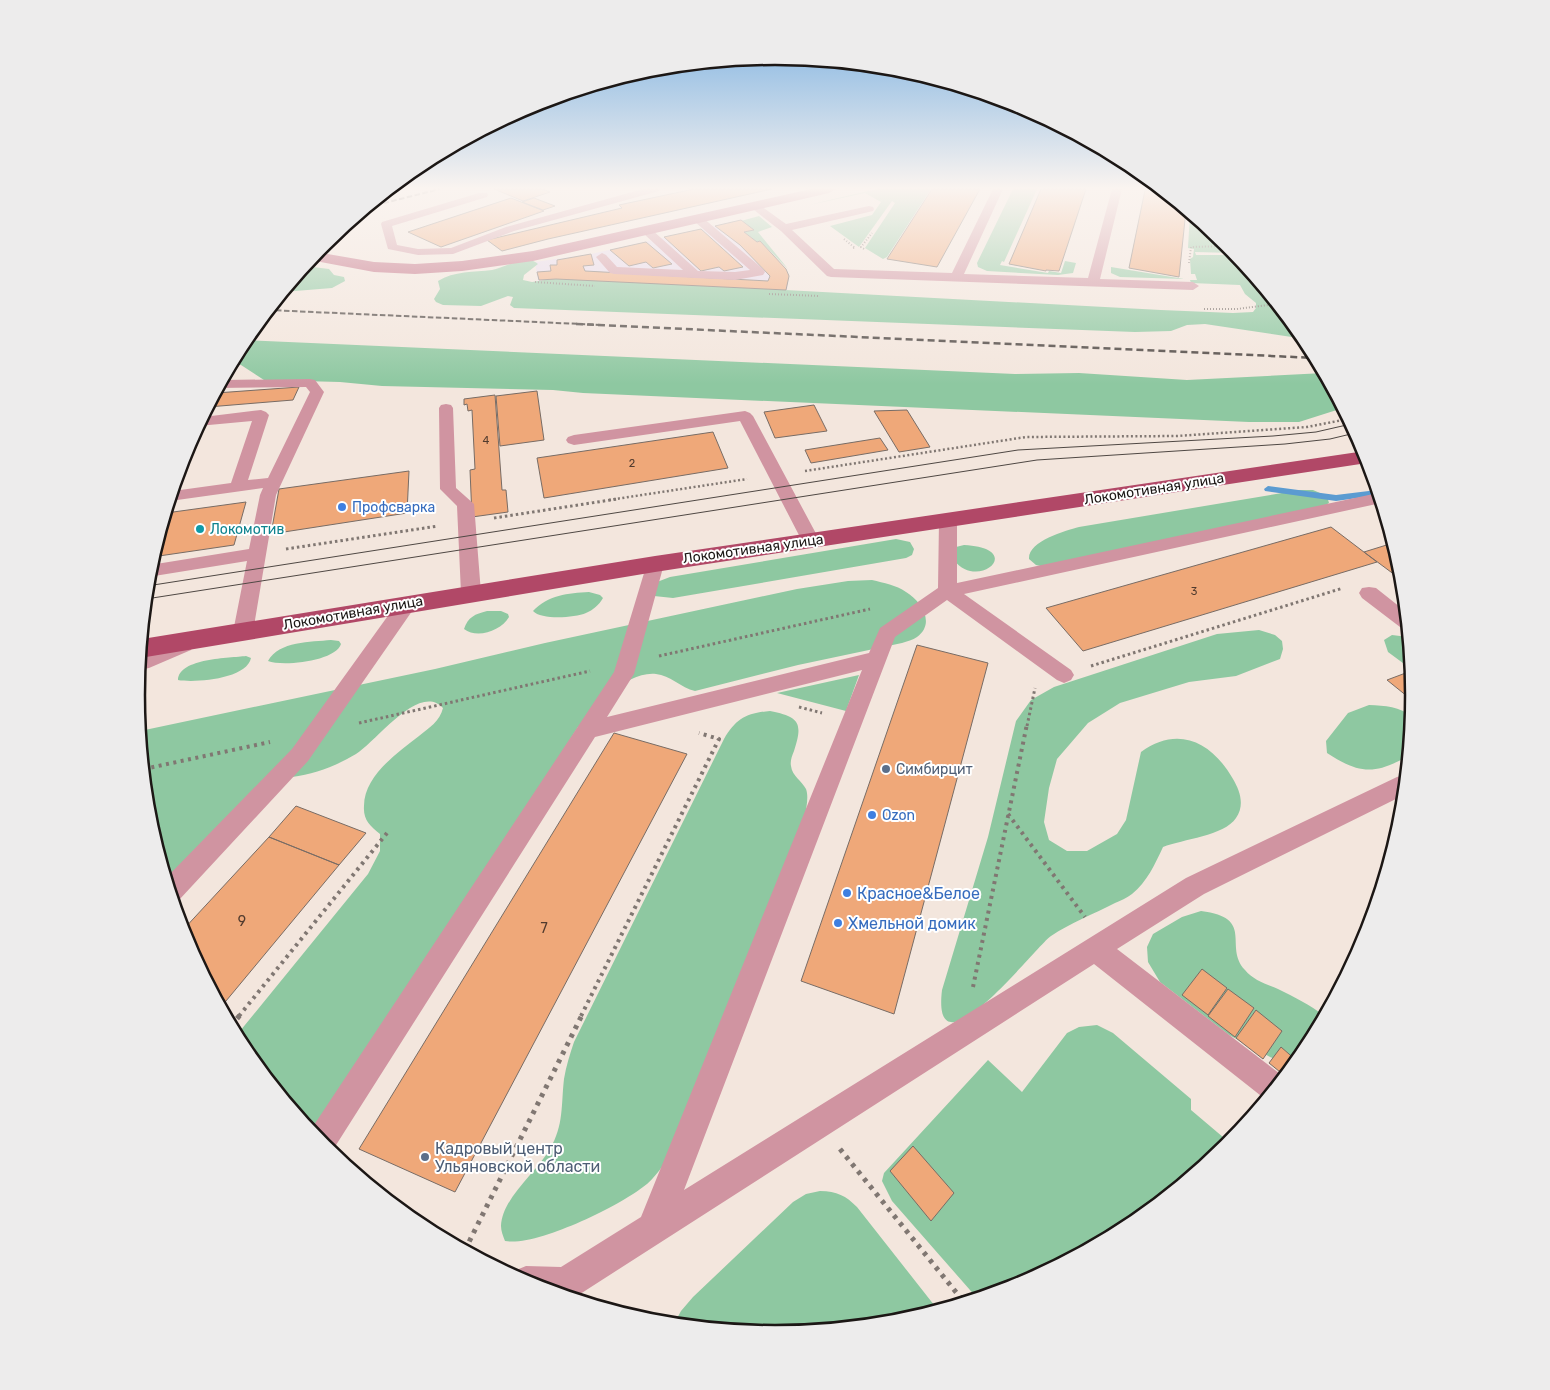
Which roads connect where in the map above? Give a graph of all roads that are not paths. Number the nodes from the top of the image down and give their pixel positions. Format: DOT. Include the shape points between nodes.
graph roads {
  1 [pos="543,254"];
  2 [pos="673,254"];
  3 [pos="739,254"];
  4 [pos="811,254"];
  5 [pos="967,254"];
  6 [pos="1100,254"];
  7 [pos="602,257"];
  8 [pos="323,258"];
  9 [pos="695,274"];
  10 [pos="956,277"];
  11 [pos="1093,282"];
  12 [pos="1193,286"];
  13 [pos="227,384"];
  14 [pos="446,408"];
  15 [pos="208,421"];
  16 [pos="574,440"];
  17 [pos="1359,458"];
  18 [pos="273,482"];
  19 [pos="238,487"];
  20 [pos="177,495"];
  21 [pos="1374,499"];
  22 [pos="948,521"];
  23 [pos="811,541"];
  24 [pos="256,554"];
  25 [pos="655,564"];
  26 [pos="158,569"];
  27 [pos="947,591"];
  28 [pos="1369,593"];
  29 [pos="471,594"];
  30 [pos="407,604"];
  31 [pos="1400,617"];
  32 [pos="243,632"];
  33 [pos="182,643"];
  34 [pos="146,649"];
  35 [pos="146,658"];
  36 [pos="876,659"];
  37 [pos="1064,675"];
  38 [pos="586,731"];
  39 [pos="1398,787"];
  40 [pos="175,887"];
  41 [pos="1100,946"];
  42 [pos="1270,1085"];
  43 [pos="325,1135"];
  44 [pos="653,1228"];
  45 [pos="551,1284"];
  1 -- 8 [label="street" via="462,266 415,269"];
  2 -- 9 [label="lane"];
  3 -- 9 [label="lane" via="760,272 736,276"];
  4 -- 10 [label="lane" via="831,273"];
  5 -- 10 [label="lane"];
  6 -- 11 [label="lane"];
  7 -- 9 [label="lane" via="614,270"];
  10 -- 11 [label="lane"];
  11 -- 12 [label="lane"];
  13 -- 18 [label="lane" via="310,383 317,392"];
  14 -- 29 [label="lane" via="448,489 465,504"];
  15 -- 19 [label="lane" via="261,415"];
  16 -- 23 [label="lane" via="744,416"];
  17 -- 22 [label="main road, Локомотивная улица"];
  18 -- 19 [label="lane"];
  18 -- 24 [label="lane"];
  19 -- 20 [label="lane"];
  21 -- 27 [label="lane"];
  22 -- 23 [label="main road, Локомотивная улица"];
  22 -- 27 [label="lane"];
  23 -- 25 [label="main road, Локомотивная улица"];
  24 -- 26 [label="lane"];
  24 -- 32 [label="lane"];
  25 -- 29 [label="main road, Локомотивная улица"];
  25 -- 38 [label="lane" via="624,674"];
  27 -- 36 [label="lane" via="887,633"];
  27 -- 37 [label="lane"];
  28 -- 31 [label="lane"];
  29 -- 30 [label="main road, Локомотивная улица"];
  30 -- 32 [label="main road, Локомотивная улица"];
  30 -- 40 [label="lane" via="300,755"];
  32 -- 33 [label="main road, Локомотивная улица"];
  33 -- 34 [label="main road, Локомотивная улица"];
  33 -- 35 [label="street"];
  36 -- 38 [label="lane"];
  36 -- 44 [label="lane"];
  38 -- 43 [label="lane"];
  39 -- 41 [label="lane" via="1195,886"];
  41 -- 42 [label="lane"];
  41 -- 44 [label="lane"];
  44 -- 45 [label="lane" via="565,1284"];
}
